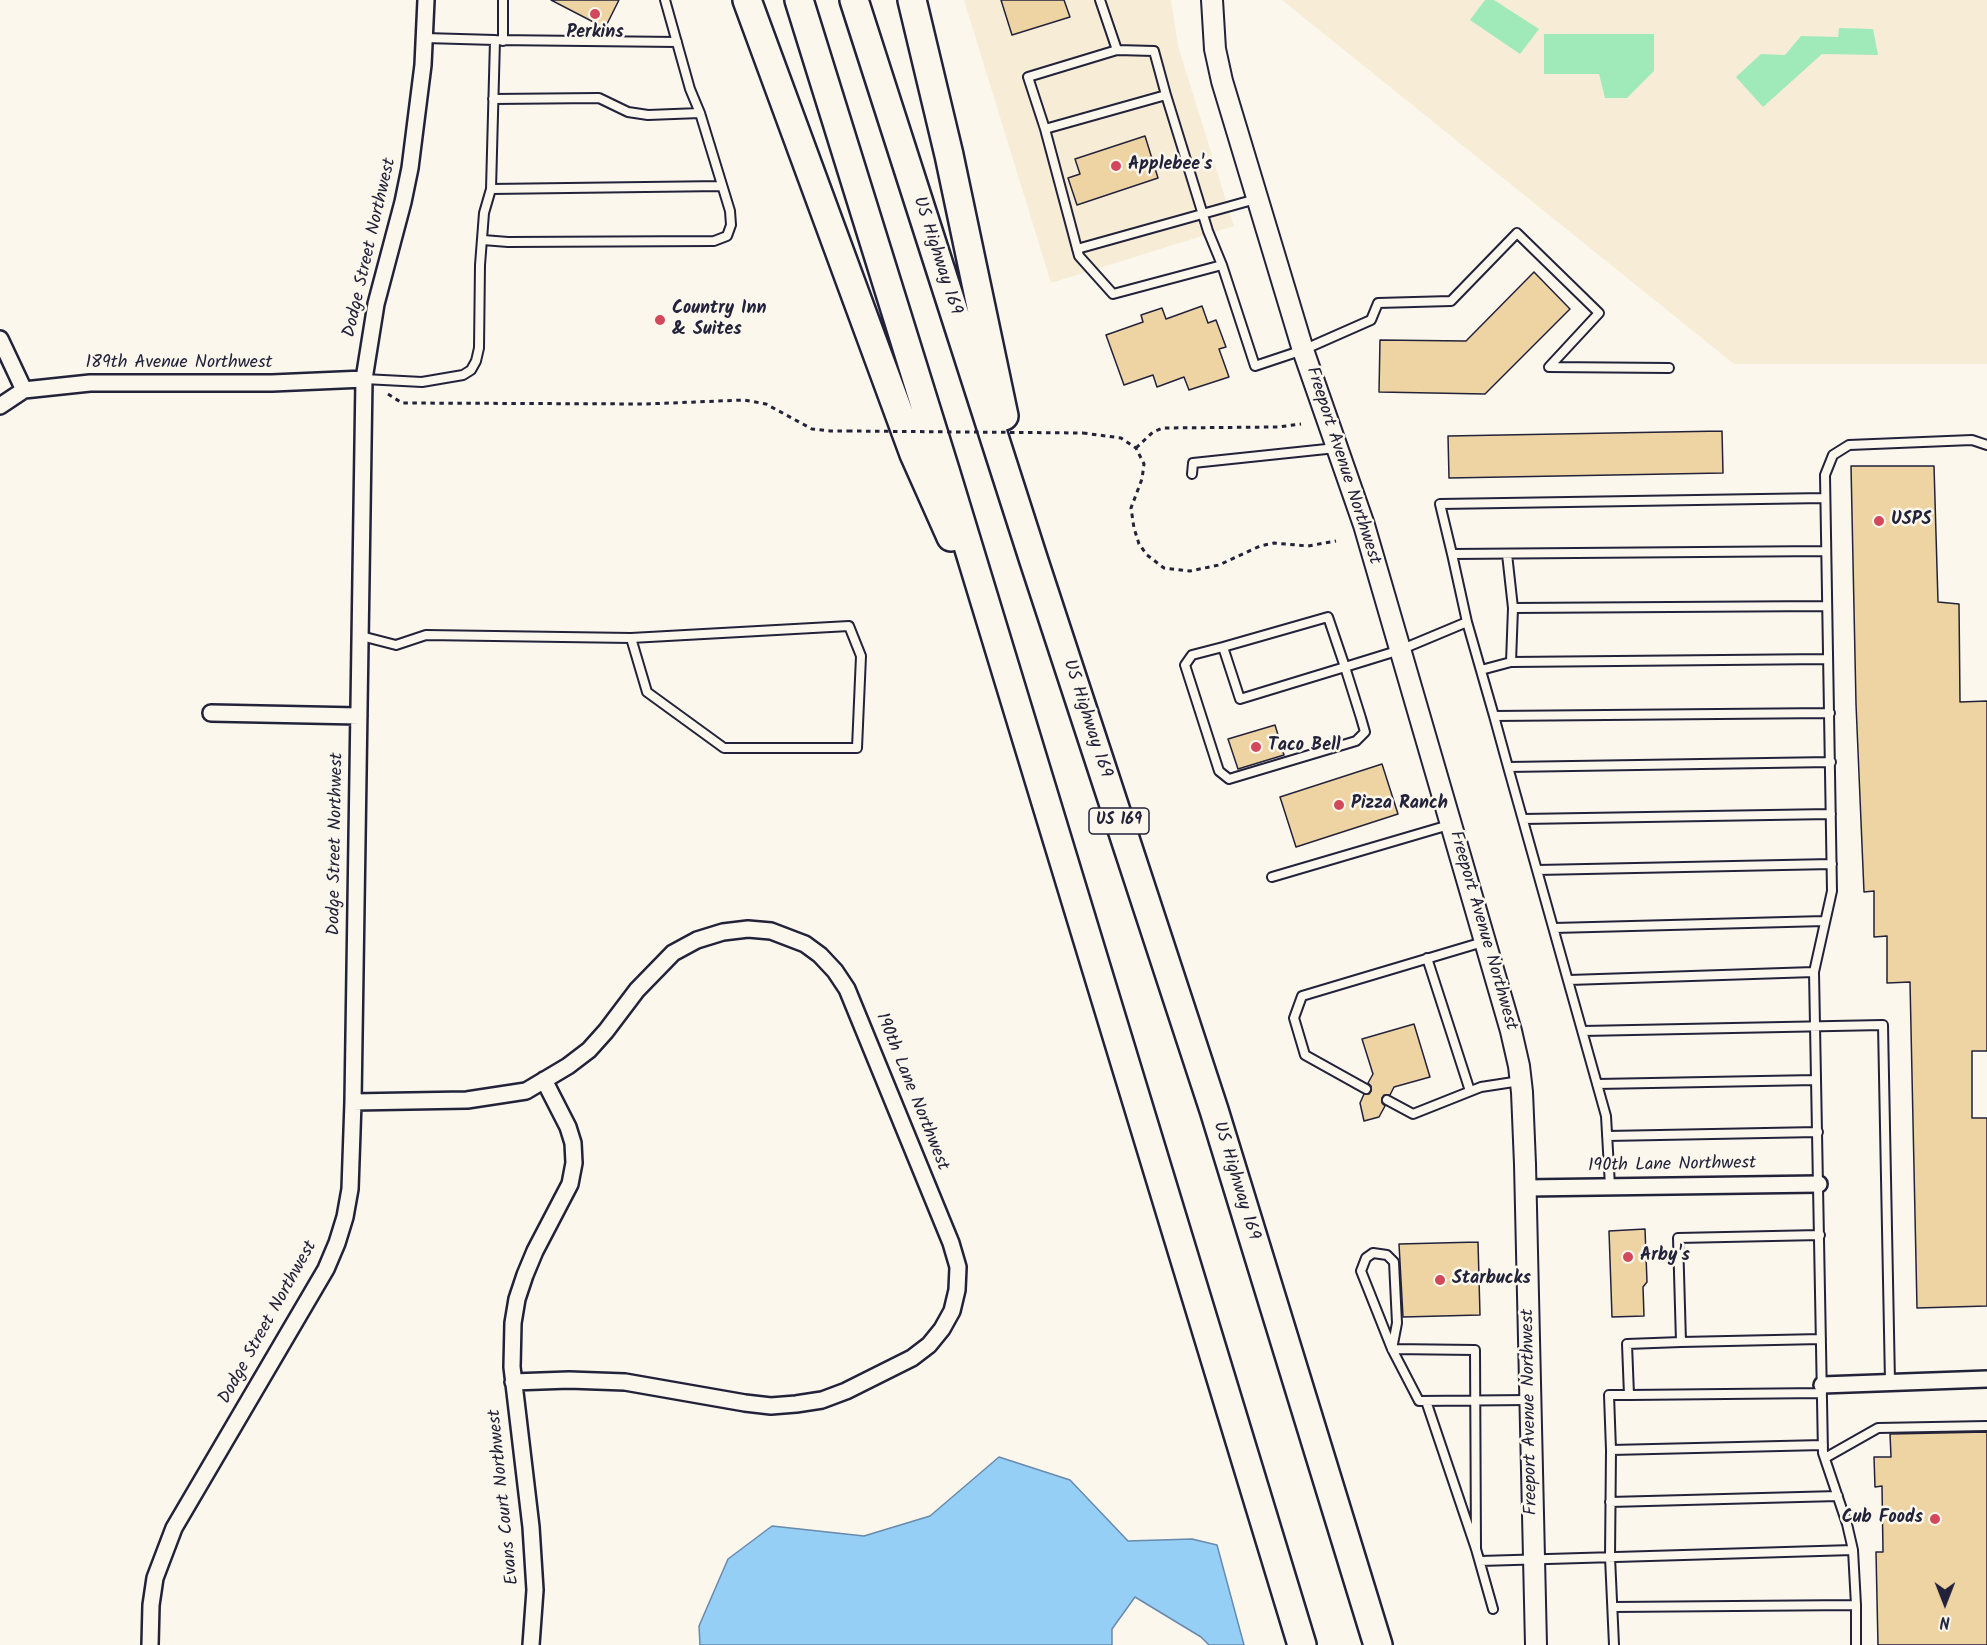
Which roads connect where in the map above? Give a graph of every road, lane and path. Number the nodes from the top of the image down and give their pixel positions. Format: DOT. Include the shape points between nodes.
graph roads {
  1 [pos="426,0"];
  2 [pos="502,0"];
  3 [pos="665,0"];
  4 [pos="747,0"];
  5 [pos="799,0"];
  6 [pos="854,0"];
  7 [pos="912,0"];
  8 [pos="1100,0"];
  9 [pos="1212,0"];
  10 [pos="424,38"];
  11 [pos="499,40"];
  12 [pos="677,42"];
  13 [pos="1117,50"];
  14 [pos="1166,95"];
  15 [pos="493,99"];
  16 [pos="700,112"];
  17 [pos="1045,129"];
  18 [pos="722,186"];
  19 [pos="491,189"];
  20 [pos="1257,199"];
  21 [pos="1203,214"];
  22 [pos="483,240"];
  23 [pos="1077,249"];
  24 [pos="1222,265"];
  25 [pos="0,339"];
  26 [pos="1303,350"];
  27 [pos="1669,368"];
  28 [pos="364,379"];
  29 [pos="24,390"];
  30 [pos="0,406"];
  31 [pos="1301,424"];
  32 [pos="1987,445"];
  33 [pos="1136,448"];
  34 [pos="1337,448"];
  35 [pos="1192,474"];
  36 [pos="1825,498"];
  37 [pos="1336,541"];
  38 [pos="1826,551"];
  39 [pos="1452,554"];
  40 [pos="1507,554"];
  41 [pos="1034,561"];
  42 [pos="1827,606"];
  43 [pos="1513,608"];
  44 [pos="1467,622"];
  45 [pos="361,636"];
  46 [pos="631,638"];
  47 [pos="1223,647"];
  48 [pos="1000,649"];
  49 [pos="1400,650"];
  50 [pos="1828,659"];
  51 [pos="1511,662"];
  52 [pos="1345,667"];
  53 [pos="1481,670"];
  54 [pos="212,713"];
  55 [pos="1830,713"];
  56 [pos="359,716"];
  57 [pos="1494,716"];
  58 [pos="1831,762"];
  59 [pos="1508,767"];
  60 [pos="1831,814"];
  61 [pos="1523,819"];
  62 [pos="1451,825"];
  63 [pos="1832,864"];
  64 [pos="1537,870"];
  65 [pos="1272,877"];
  66 [pos="1825,921"];
  67 [pos="1554,928"];
  68 [pos="1485,941"];
  69 [pos="1427,958"];
  70 [pos="1814,972"];
  71 [pos="1569,980"];
  72 [pos="1815,1025"];
  73 [pos="1583,1031"];
  74 [pos="544,1080"];
  75 [pos="1816,1080"];
  76 [pos="1521,1081"];
  77 [pos="1598,1084"];
  78 [pos="1366,1089"];
  79 [pos="1470,1091"];
  80 [pos="1387,1101"];
  81 [pos="353,1102"];
  82 [pos="1818,1132"];
  83 [pos="1607,1136"];
  84 [pos="1819,1184"];
  85 [pos="1610,1186"];
  86 [pos="1525,1188"];
  87 [pos="1820,1235"];
  88 [pos="1821,1339"];
  89 [pos="1681,1342"];
  90 [pos="1392,1349"];
  91 [pos="1987,1379"];
  92 [pos="513,1382"];
  93 [pos="1890,1382"];
  94 [pos="1822,1389"];
  95 [pos="1629,1395"];
  96 [pos="1476,1400"];
  97 [pos="1530,1400"];
  98 [pos="1426,1401"];
  99 [pos="1987,1426"];
  100 [pos="1823,1445"];
  101 [pos="1611,1450"];
  102 [pos="1825,1458"];
  103 [pos="1838,1497"];
  104 [pos="1610,1502"];
  105 [pos="1476,1549"];
  106 [pos="1853,1550"];
  107 [pos="1610,1557"];
  108 [pos="1534,1559"];
  109 [pos="1480,1561"];
  110 [pos="1856,1605"];
  111 [pos="1612,1607"];
  112 [pos="1493,1609"];
  113 [pos="150,1645"];
  114 [pos="531,1645"];
  115 [pos="1302,1645"];
  116 [pos="1378,1645"];
  117 [pos="1536,1645"];
  118 [pos="1614,1645"];
  119 [pos="1856,1645"];
  1 -- 10 [label="street, Dodge Street Northwest"];
  2 -- 11 [label="lane"];
  3 -- 12 [label="lane"];
  4 -- 48 [label="highway" via="914,454"];
  5 -- 48 [label="highway"];
  6 -- 41 [label="highway, US Highway 169 / US 169"];
  7 -- 41 [label="highway" via="949,155"];
  8 -- 13 [label="lane"];
  9 -- 20 [label="street, Freeport Avenue Northwest" via="1215,49 1222,81"];
  10 -- 11 [label="lane"];
  10 -- 28 [label="street, Dodge Street Northwest" via="410,168 376,304"];
  11 -- 12 [label="lane"];
  11 -- 15 [label="lane"];
  12 -- 16 [label="lane"];
  13 -- 14 [label="lane" via="1154,51"];
  13 -- 17 [label="lane" via="1028,76"];
  14 -- 17 [label="lane"];
  14 -- 21 [label="lane"];
  15 -- 16 [label="lane" via="599,98 628,112 648,115"];
  15 -- 19 [label="lane"];
  16 -- 18 [label="lane"];
  17 -- 23 [label="lane"];
  18 -- 19 [label="lane"];
  18 -- 22 [label="lane" via="731,225 727,236 714,241"];
  19 -- 22 [label="lane" via="484,213"];
  20 -- 21 [label="lane"];
  20 -- 26 [label="street, Freeport Avenue Northwest"];
  21 -- 23 [label="lane"];
  21 -- 24 [label="lane"];
  22 -- 28 [label="lane" via="479,348 471,370 422,382"];
  23 -- 24 [label="lane" via="1113,294"];
  24 -- 26 [label="lane" via="1255,366"];
  25 -- 29 [label="street"];
  26 -- 27 [label="lane" via="1371,320 1378,303 1451,301 1517,233 1599,313 1549,368"];
  26 -- 34 [label="street, Freeport Avenue Northwest"];
  28 -- 29 [label="street, 189th Avenue Northwest" via="90,383"];
  28 -- 33 [label="path, bridge" via="402,403 646,404 744,400 766,404 812,429 1083,434 1121,438"];
  28 -- 45 [label="street, Dodge Street Northwest"];
  29 -- 30 [label="street, 189th Avenue Northwest"];
  31 -- 33 [label="path" via="1163,428"];
  32 -- 36 [label="lane" via="1972,440 1849,445 1833,455 1825,475"];
  33 -- 37 [label="path" via="1144,465 1131,508 1134,528 1147,555 1164,568 1190,572 1274,543 1308,546"];
  34 -- 35 [label="lane" via="1193,463"];
  34 -- 49 [label="street, Freeport Avenue Northwest"];
  36 -- 38 [label="lane"];
  36 -- 39 [label="lane" via="1440,504"];
  38 -- 40 [label="lane"];
  38 -- 42 [label="lane"];
  39 -- 40 [label="lane"];
  39 -- 44 [label="lane"];
  40 -- 43 [label="lane"];
  41 -- 116 [label="highway, US Highway 169 / US 169" via="1214,1110"];
  42 -- 43 [label="lane"];
  42 -- 50 [label="lane"];
  43 -- 51 [label="lane"];
  44 -- 49 [label="lane"];
  44 -- 53 [label="lane"];
  45 -- 46 [label="lane" via="396,645 426,635"];
  45 -- 56 [label="street, Dodge Street Northwest"];
  46 -- 46 [label="lane" via="849,626 861,656 857,748 724,748 647,692"];
  47 -- 52 [label="lane" via="1328,617"];
  47 -- 52 [label="lane" via="1240,699"];
  47 -- 52 [label="lane" via="1192,655 1185,665 1219,771 1229,779 1356,741 1365,732"];
  48 -- 115 [label="highway"];
  49 -- 52 [label="lane"];
  49 -- 62 [label="street, Freeport Avenue Northwest"];
  50 -- 51 [label="lane"];
  50 -- 55 [label="lane"];
  51 -- 53 [label="lane"];
  53 -- 57 [label="lane"];
  54 -- 56 [label="street"];
  55 -- 57 [label="lane"];
  55 -- 58 [label="lane"];
  56 -- 81 [label="street, Dodge Street Northwest"];
  57 -- 59 [label="lane"];
  58 -- 59 [label="lane"];
  58 -- 60 [label="lane"];
  59 -- 61 [label="lane"];
  60 -- 61 [label="lane"];
  60 -- 63 [label="lane"];
  61 -- 64 [label="lane"];
  62 -- 65 [label="lane"];
  62 -- 68 [label="street, Freeport Avenue Northwest"];
  63 -- 64 [label="lane"];
  63 -- 66 [label="lane" via="1832,891"];
  64 -- 67 [label="lane"];
  66 -- 67 [label="lane"];
  66 -- 70 [label="lane"];
  67 -- 71 [label="lane"];
  68 -- 69 [label="lane"];
  68 -- 76 [label="street, Freeport Avenue Northwest"];
  69 -- 78 [label="lane" via="1302,996 1294,1018 1305,1055"];
  69 -- 79 [label="lane"];
  70 -- 71 [label="lane"];
  70 -- 72 [label="lane"];
  71 -- 73 [label="lane"];
  72 -- 73 [label="lane"];
  72 -- 75 [label="lane"];
  72 -- 93 [label="lane" via="1883,1024"];
  73 -- 77 [label="lane"];
  74 -- 81 [label="street, 190th Lane Northwest" via="526,1091 467,1100"];
  74 -- 92 [label="street, Evans Court Northwest" via="568,1127 574,1162 570,1184 535,1251 517,1299"];
  74 -- 92 [label="street, 190th Lane Northwest" via="589,1050 654,971 673,953 697,940 748,929 771,931 805,944 835,970 847,988 951,1243 958,1267 957,1290 952,1311 929,1345 912,1358 822,1400 771,1406 625,1382"];
  75 -- 77 [label="lane"];
  75 -- 82 [label="lane"];
  76 -- 79 [label="lane"];
  76 -- 86 [label="street, Freeport Avenue Northwest"];
  77 -- 83 [label="lane"];
  79 -- 80 [label="lane" via="1413,1114"];
  81 -- 113 [label="street, Dodge Street Northwest" via="350,1189 337,1242 309,1299 174,1528 155,1578"];
  82 -- 83 [label="lane"];
  82 -- 84 [label="lane"];
  83 -- 85 [label="lane"];
  84 -- 85 [label="street, 190th Lane Northwest"];
  84 -- 87 [label="lane"];
  85 -- 86 [label="street, 190th Lane Northwest"];
  86 -- 97 [label="street, Freeport Avenue Northwest"];
  87 -- 88 [label="lane"];
  87 -- 89 [label="lane" via="1678,1238"];
  88 -- 89 [label="lane"];
  88 -- 94 [label="lane"];
  89 -- 95 [label="lane" via="1627,1344"];
  90 -- 90 [label="lane" via="1361,1271 1366,1258 1373,1253 1387,1255 1394,1262 1397,1323"];
  90 -- 96 [label="lane" via="1475,1350"];
  90 -- 98 [label="lane" via="1419,1401"];
  91 -- 93 [label="street"];
  92 -- 114 [label="street, Evans Court Northwest" via="531,1527 535,1590"];
  93 -- 94 [label="street"];
  94 -- 95 [label="lane"];
  94 -- 100 [label="lane"];
  95 -- 101 [label="lane" via="1609,1395"];
  96 -- 97 [label="lane"];
  96 -- 98 [label="lane"];
  96 -- 105 [label="lane"];
  97 -- 108 [label="street, Freeport Avenue Northwest"];
  98 -- 105 [label="lane"];
  99 -- 102 [label="lane" via="1878,1428"];
  100 -- 101 [label="lane"];
  100 -- 102 [label="lane"];
  101 -- 104 [label="lane"];
  102 -- 103 [label="lane"];
  103 -- 104 [label="lane"];
  103 -- 106 [label="lane"];
  104 -- 107 [label="lane"];
  105 -- 109 [label="lane"];
  106 -- 107 [label="lane"];
  106 -- 110 [label="lane"];
  107 -- 108 [label="lane"];
  107 -- 111 [label="lane"];
  108 -- 109 [label="lane"];
  108 -- 117 [label="street, Freeport Avenue Northwest"];
  109 -- 112 [label="lane"];
  110 -- 111 [label="lane"];
  110 -- 119 [label="lane"];
  111 -- 118 [label="lane"];
}
